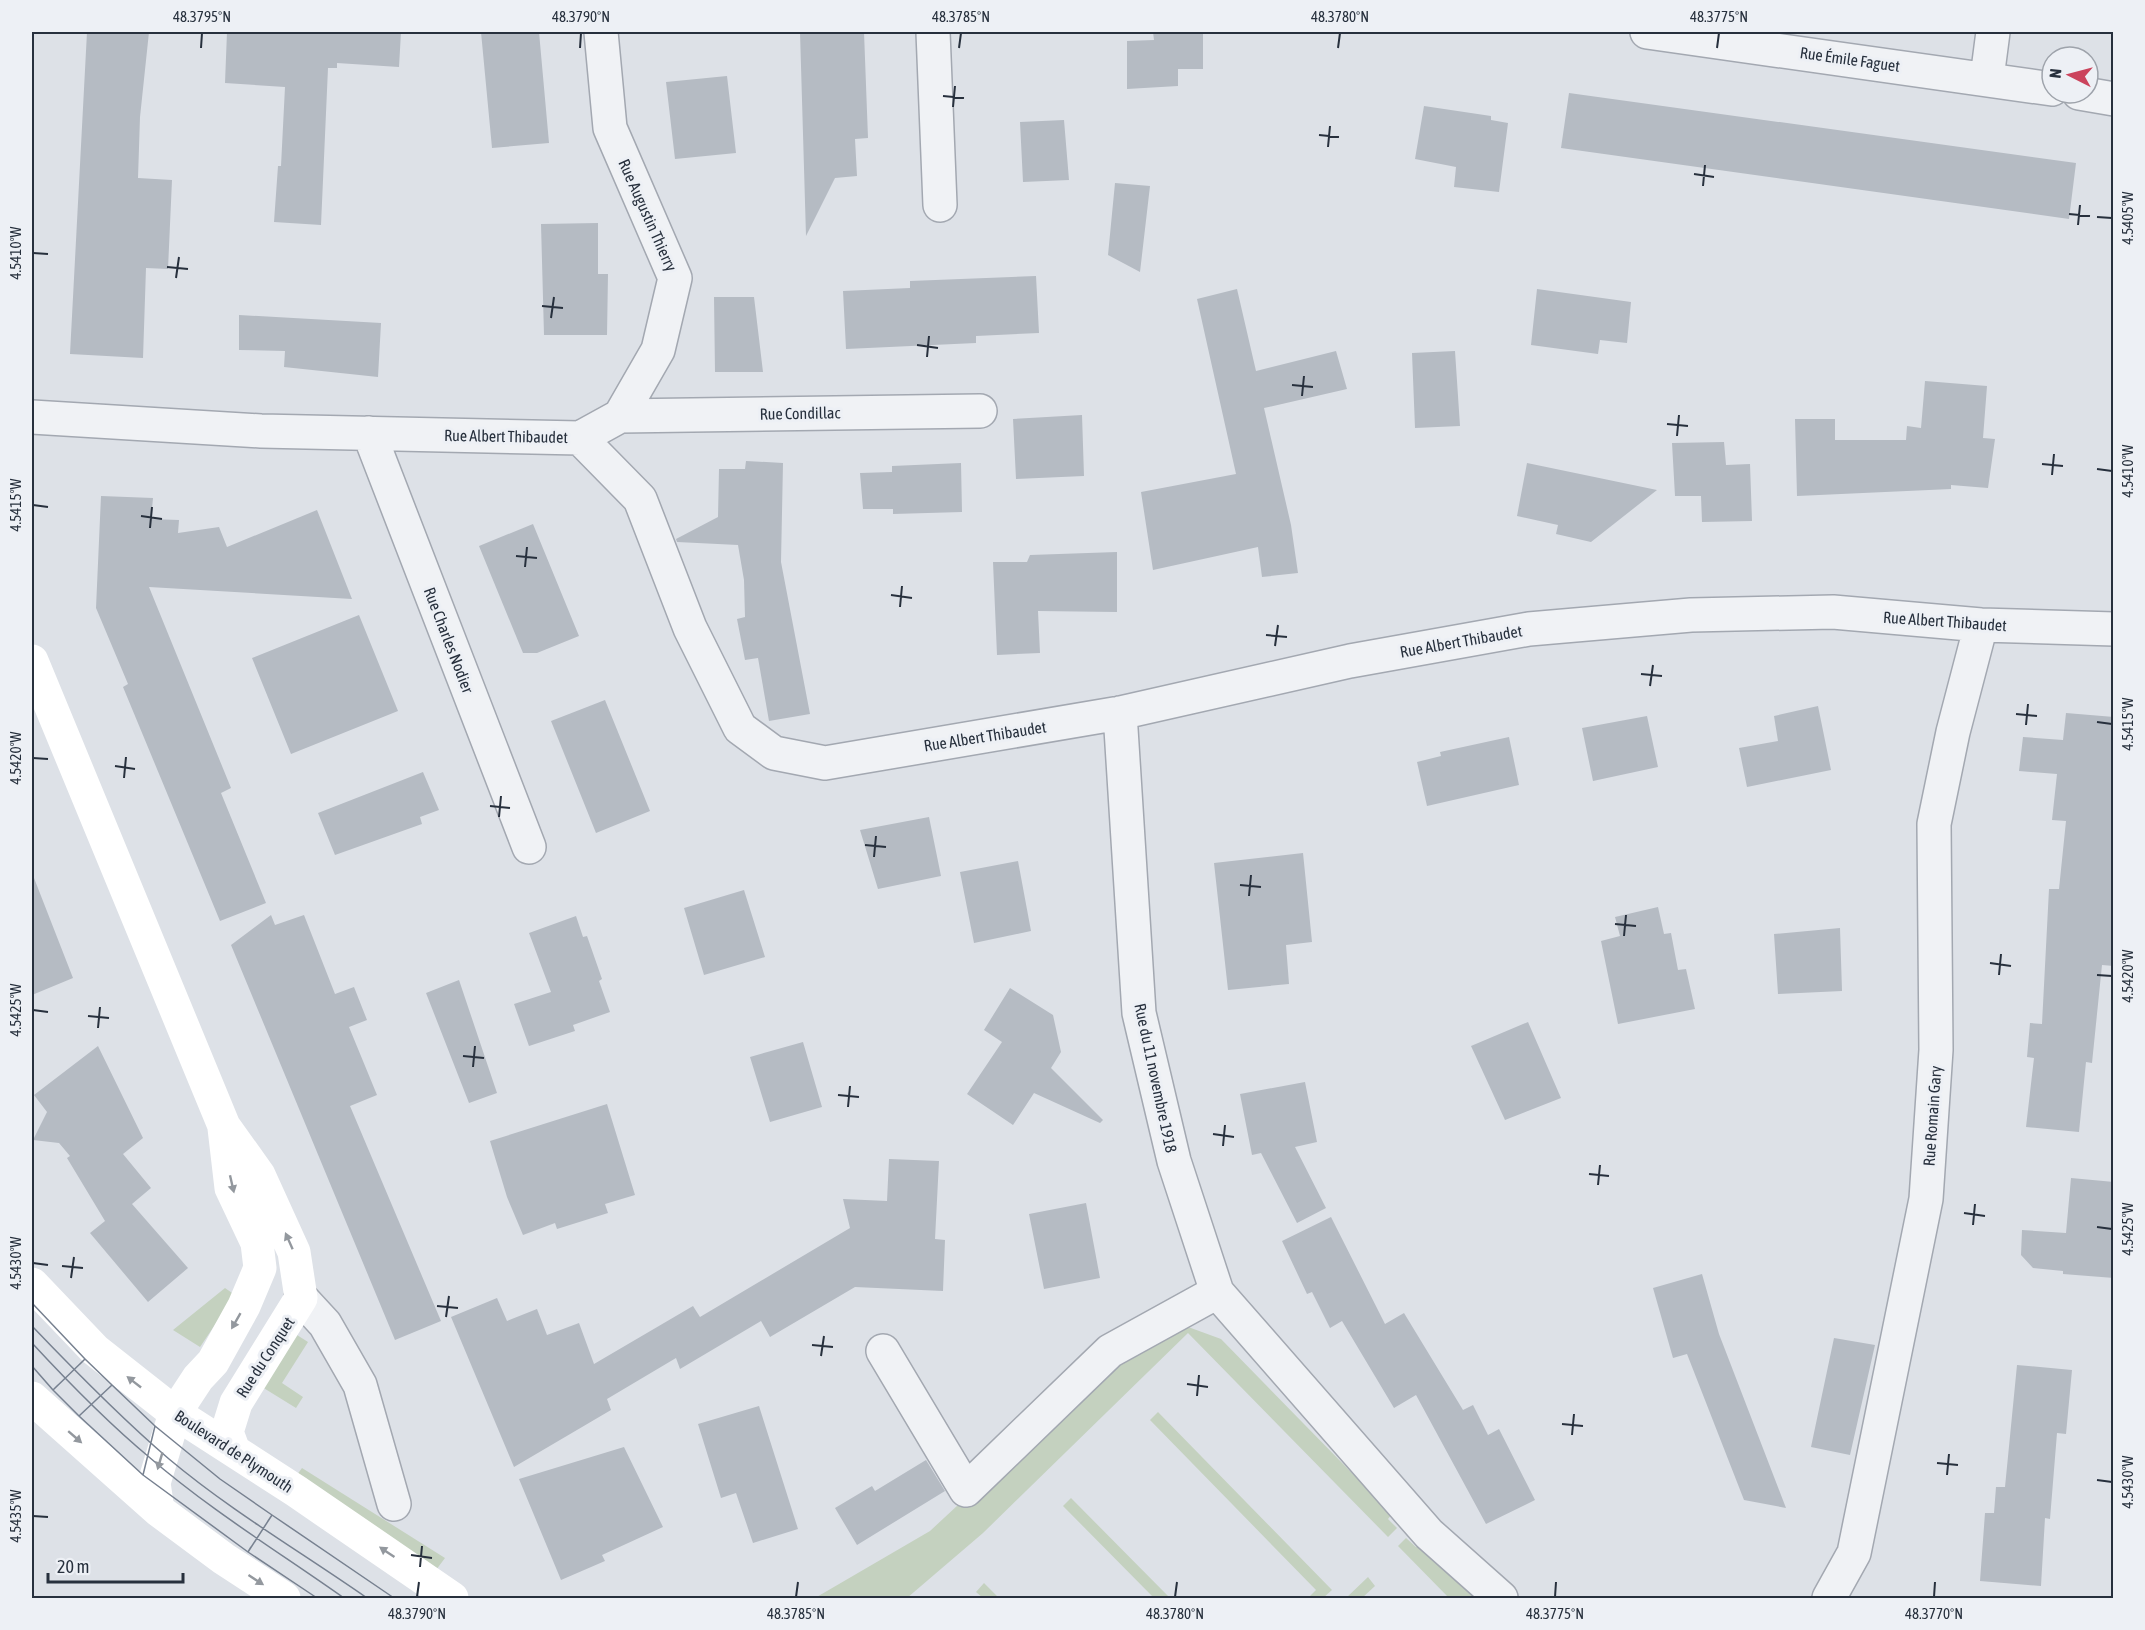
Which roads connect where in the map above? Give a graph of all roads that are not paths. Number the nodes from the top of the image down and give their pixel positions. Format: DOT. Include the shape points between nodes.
graph roads {
  1 [pos="602,32"];
  2 [pos="933,32"];
  3 [pos="1647,32"];
  4 [pos="1993,32"];
  5 [pos="1987,78"];
  6 [pos="2040,87"];
  7 [pos="940,205"];
  8 [pos="980,411"];
  9 [pos="620,416"];
  10 [pos="32,417"];
  11 [pos="369,433"];
  12 [pos="580,438"];
  13 [pos="1981,625"];
  14 [pos="2114,629"];
  15 [pos="32,661"];
  16 [pos="1120,713"];
  17 [pos="529,847"];
  18 [pos="224,1126"];
  19 [pos="32,1284"];
  20 [pos="1216,1292"];
  21 [pos="301,1298"];
  22 [pos="883,1351"];
  23 [pos="32,1398"];
  24 [pos="175,1413"];
  25 [pos="234,1451"];
  26 [pos="394,1504"];
  27 [pos="158,1510"];
  28 [pos="284,1599"];
  29 [pos="452,1599"];
  30 [pos="1501,1599"];
  31 [pos="1830,1599"];
  1 -- 9 [label="street, Rue Augustin Thierry" via="610,128 675,278 658,350"];
  2 -- 7 [label="street"];
  3 -- 5 [label="street, Rue Émile Faguet"];
  4 -- 5 [label="street"];
  5 -- 6 [label="street, Rue Émile Faguet"];
  8 -- 9 [label="street, Rue Condillac"];
  9 -- 12 [label="street"];
  10 -- 11 [label="street, Rue Albert Thibaudet" via="261,431"];
  11 -- 12 [label="street, Rue Albert Thibaudet"];
  11 -- 17 [label="street, Rue Charles Nodier"];
  12 -- 16 [label="street, Rue Albert Thibaudet" via="640,499 690,628 740,728 774,753 825,763"];
  13 -- 14 [label="street, Rue Albert Thibaudet"];
  13 -- 16 [label="street, Rue Albert Thibaudet" via="1833,612 1691,615 1529,629 1350,661"];
  13 -- 31 [label="street, Rue Romain Gary" via="1934,824 1936,1050 1926,1199 1854,1553"];
  15 -- 18 [label="main road"];
  16 -- 20 [label="street, Rue du 11 novembre 1918" via="1139,1014 1174,1161"];
  21 -- 18 [label="main road, one-way" via="294,1252 259,1175"];
  18 -- 24 [label="main road, one-way" via="231,1188 257,1243 260,1268 213,1362"];
  24 -- 19 [label="main road, Boulevard de Plymouth, one-way" via="95,1350"];
  20 -- 22 [label="street" via="1110,1350 966,1490"];
  20 -- 30 [label="street, Rue du 11 novembre 1918" via="1429,1533"];
  21 -- 25 [label="main road, Rue du Conquet" via="236,1403 227,1432"];
  21 -- 26 [label="street" via="325,1324 360,1385"];
  23 -- 27 [label="main road, one-way"];
  24 -- 25 [label="main road, Boulevard de Plymouth"];
  24 -- 27 [label="main road, one-way" via="154,1483"];
  29 -- 25 [label="main road, Boulevard de Plymouth, one-way"];
  27 -- 28 [label="main road, one-way"];
}
